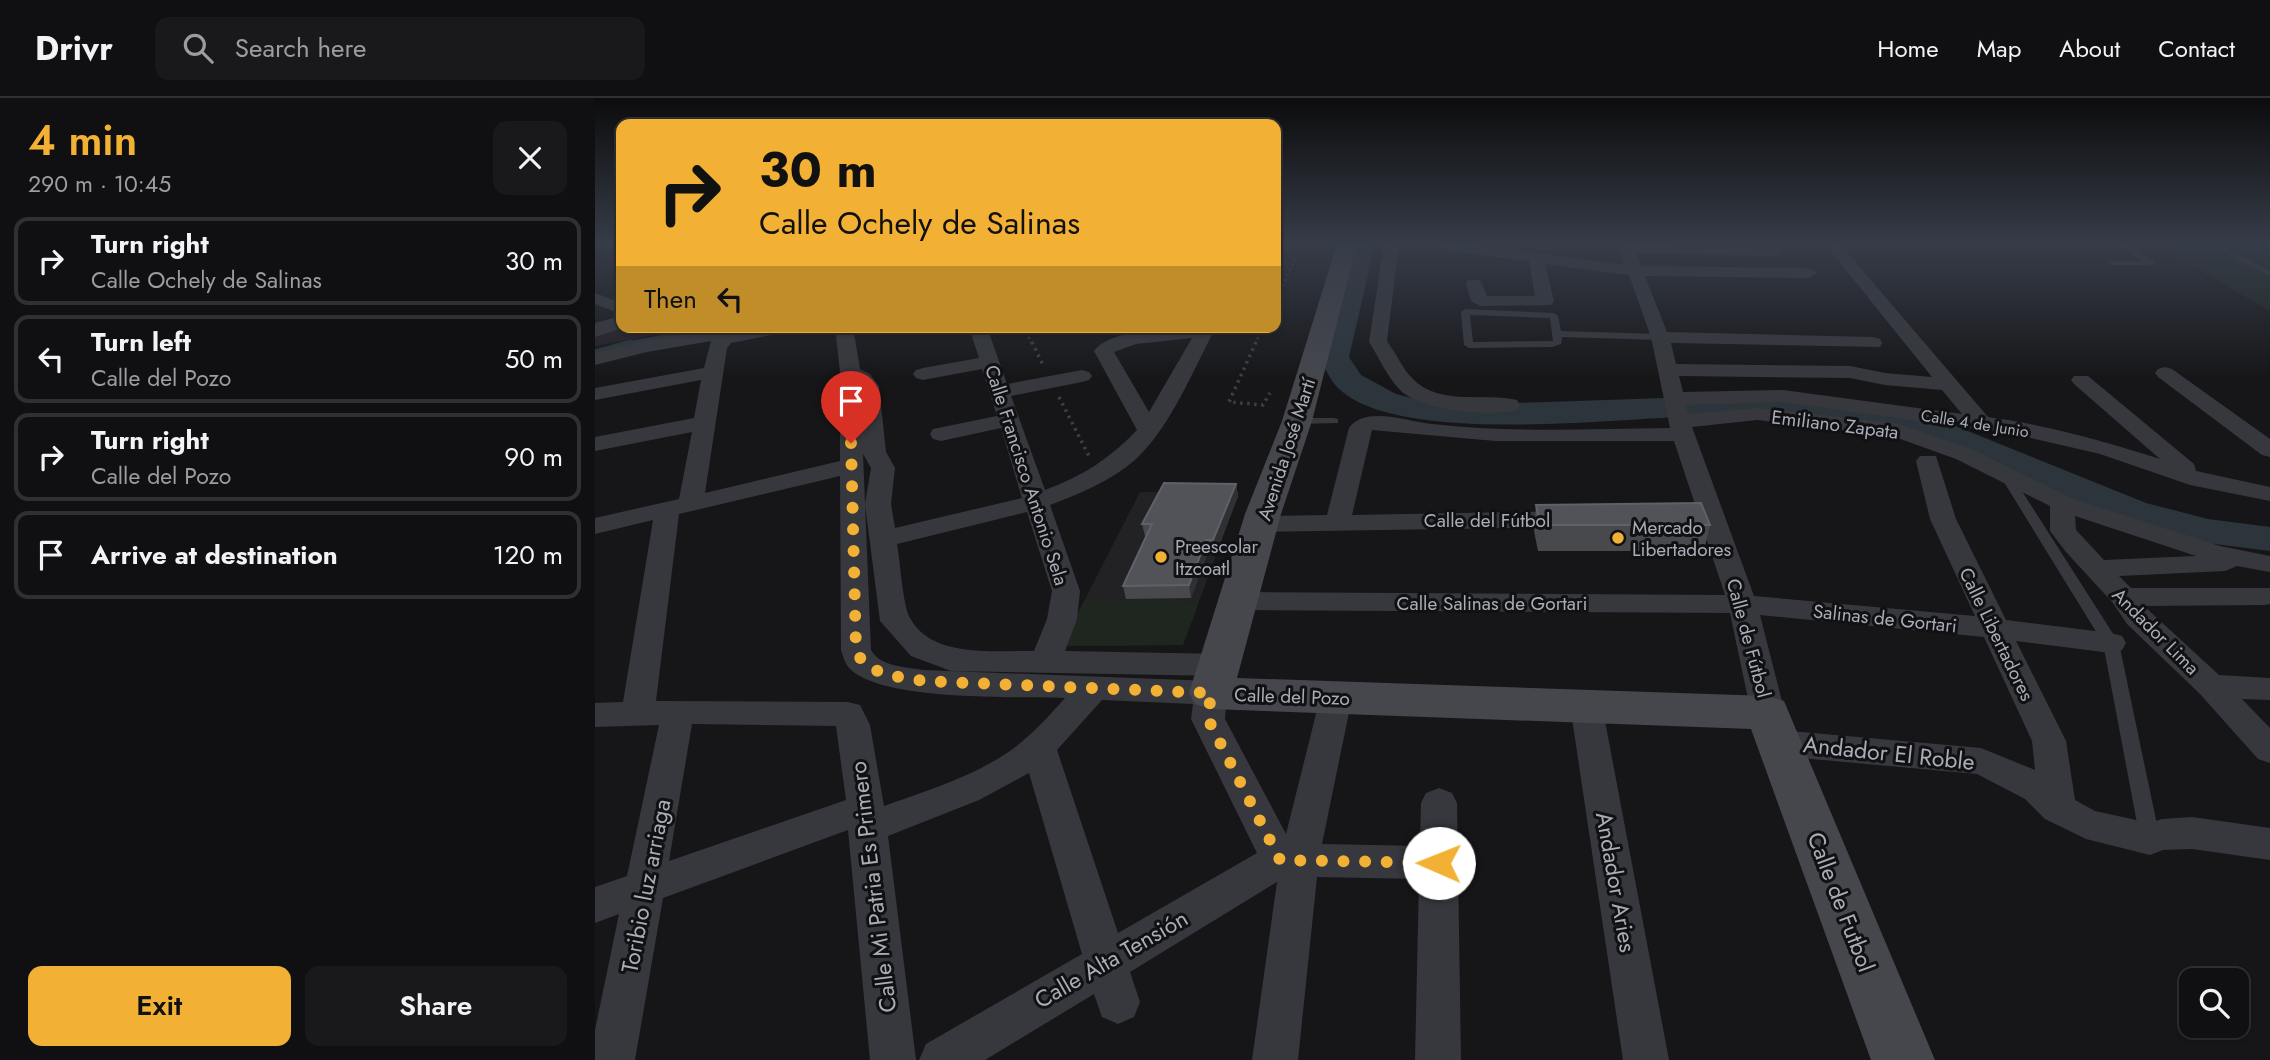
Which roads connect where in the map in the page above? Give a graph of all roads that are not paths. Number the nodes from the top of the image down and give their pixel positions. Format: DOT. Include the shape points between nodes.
graph roads {
  1 [pos="1334,289"];
  2 [pos="1386,289"];
  3 [pos="1476,289"];
  4 [pos="1542,289"];
  5 [pos="1641,289"];
  6 [pos="1869,289"];
  7 [pos="616,290"];
  8 [pos="595,297"];
  9 [pos="616,307"];
  10 [pos="616,324"];
  11 [pos="595,330"];
  12 [pos="736,333"];
  13 [pos="748,333"];
  14 [pos="851,333"];
  15 [pos="980,333"];
  16 [pos="1180,333"];
  17 [pos="1203,333"];
  18 [pos="1558,334"];
  19 [pos="1660,337"];
  20 [pos="1873,342"];
  21 [pos="595,359"];
  22 [pos="989,362"];
  23 [pos="1666,370"];
  24 [pos="713,372"];
  25 [pos="851,372"];
  26 [pos="2165,373"];
  27 [pos="923,374"];
  28 [pos="1082,376"];
  29 [pos="2081,380"];
  30 [pos="1947,384"];
  31 [pos="1000,392"];
  32 [pos="595,395"];
  33 [pos="1509,405"];
  34 [pos="1678,417"];
  35 [pos="1009,420"];
  36 [pos="1297,421"];
  37 [pos="1334,421"];
  38 [pos="705,423"];
  39 [pos="1980,424"];
  40 [pos="1149,431"];
  41 [pos="941,434"];
  42 [pos="595,444"];
  43 [pos="2270,450"];
  44 [pos="1928,461"];
  45 [pos="851,466"];
  46 [pos="2005,474"];
  47 [pos="2199,480"];
  48 [pos="2270,494"];
  49 [pos="1036,501"];
  50 [pos="2062,502"];
  51 [pos="679,507"];
  52 [pos="1713,518"];
  53 [pos="1602,519"];
  54 [pos="1685,519"];
  55 [pos="1338,521"];
  56 [pos="1262,524"];
  57 [pos="595,526"];
  58 [pos="883,539"];
  59 [pos="2220,558"];
  60 [pos="2270,559"];
  61 [pos="2270,564"];
  62 [pos="2095,569"];
  63 [pos="2123,597"];
  64 [pos="2267,597"];
  65 [pos="1240,601"];
  66 [pos="1743,604"];
  67 [pos="1995,628"];
  68 [pos="2111,643"];
  69 [pos="1044,661"];
  70 [pos="1216,679"];
  71 [pos="2211,687"];
  72 [pos="2270,689"];
  73 [pos="1092,690"];
  74 [pos="1336,698"];
  75 [pos="1586,705"];
  76 [pos="638,712"];
  77 [pos="678,712"];
  78 [pos="595,715"];
  79 [pos="1774,728"];
  80 [pos="1039,747"];
  81 [pos="2270,750"];
  82 [pos="1439,803"];
  83 [pos="2059,808"];
  84 [pos="866,818"];
  85 [pos="2150,839"];
  86 [pos="2270,844"];
  87 [pos="1289,861"];
  88 [pos="1439,863"];
  89 [pos="646,887"];
  90 [pos="595,905"];
  91 [pos="1106,961"];
  92 [pos="1118,1002"];
  93 [pos="612,1060"];
  94 [pos="893,1060"];
  95 [pos="942,1060"];
  96 [pos="1275,1060"];
  97 [pos="1438,1060"];
  98 [pos="1646,1060"];
  99 [pos="1903,1060"];
  1 -- 36 [label="main road, Avenida José Martí"];
  2 -- 33 [label="street" via="1378,342 1391,356 1405,385 1445,402"];
  3 -- 4 [label="street" via="1480,301 1545,301"];
  5 -- 19 [label="street"];
  6 -- 30 [label="street"];
  7 -- 8 [label="street"];
  8 -- 9 [label="street"];
  10 -- 11 [label="street"];
  12 -- 21 [label="street"];
  13 -- 24 [label="street" via="721,340"];
  14 -- 25 [label="street, Calle del Pozo"];
  15 -- 22 [label="street, Calle Francisco Antonio Sela"];
  16 -- 40 [label="street" via="1124,342 1104,351"];
  17 -- 40 [label="street"];
  18 -- 18 [label="lane" via="1554,316 1465,312 1469,345 1556,344"];
  18 -- 19 [label="lane"];
  19 -- 20 [label="street"];
  19 -- 23 [label="street"];
  22 -- 27 [label="street"];
  22 -- 31 [label="street, Calle Francisco Antonio Sela"];
  23 -- 30 [label="street" via="1850,372"];
  23 -- 34 [label="street"];
  24 -- 32 [label="street"];
  24 -- 38 [label="street"];
  25 -- 45 [label="street, Calle del Pozo"];
  25 -- 58 [label="street" via="869,386 874,452 883,468 878,504"];
  26 -- 43 [label="street"];
  28 -- 31 [label="street"];
  29 -- 47 [label="street"];
  30 -- 39 [label="street"];
  31 -- 35 [label="street, Calle Francisco Antonio Sela"];
  34 -- 39 [label="street, Calle 4 de Junio" via="1783,396"];
  34 -- 46 [label="street, Emiliano Zapata" via="1757,414 1895,430"];
  34 -- 52 [label="street, Calle de Fútbol"];
  34 -- 55 [label="street" via="1557,437 1365,424 1360,428"];
  35 -- 41 [label="street"];
  35 -- 49 [label="street, Calle Francisco Antonio Sela"];
  36 -- 37 [label="lane"];
  36 -- 56 [label="main road, Avenida José Martí"];
  38 -- 42 [label="street"];
  38 -- 51 [label="street"];
  39 -- 47 [label="street, Calle 4 de Junio" via="2095,446"];
  40 -- 49 [label="street" via="1121,462"];
  44 -- 67 [label="street, Calle Libertadores" via="1943,519"];
  45 -- 51 [label="street"];
  45 -- 73 [label="street, Calle del Pozo" via="860,661 882,674 923,681"];
  46 -- 50 [label="street, Emiliano Zapata"];
  46 -- 68 [label="lane"];
  47 -- 48 [label="street, Calle 4 de Junio"];
  49 -- 58 [label="street"];
  49 -- 69 [label="street, Calle Francisco Antonio Sela" via="1066,591 1059,636"];
  50 -- 59 [label="street, Emiliano Zapata"];
  50 -- 62 [label="street, Andador Lima" via="2063,531"];
  51 -- 57 [label="street"];
  51 -- 76 [label="street"];
  52 -- 54 [label="street"];
  52 -- 66 [label="street, Calle de Fútbol"];
  53 -- 55 [label="street, Calle del Fútbol"];
  55 -- 56 [label="street, Calle del Fútbol"];
  56 -- 65 [label="main road, Avenida José Martí"];
  58 -- 69 [label="street" via="895,621 922,649 951,660"];
  59 -- 60 [label="lane"];
  59 -- 61 [label="street"];
  59 -- 62 [label="street"];
  59 -- 64 [label="street"];
  62 -- 63 [label="street, Andador Lima"];
  63 -- 64 [label="street"];
  63 -- 71 [label="street, Andador Lima" via="2137,617"];
  65 -- 66 [label="street, Calle Salinas de Gortari"];
  65 -- 70 [label="main road, Avenida José Martí"];
  66 -- 67 [label="street, Salinas de Gortari"];
  66 -- 79 [label="street, Calle de Fútbol"];
  67 -- 68 [label="street, Salinas de Gortari"];
  67 -- 83 [label="street, Calle Libertadores" via="2049,741"];
  68 -- 85 [label="lane"];
  69 -- 70 [label="street"];
  70 -- 73 [label="street, Calle del Pozo"];
  70 -- 74 [label="main road, Calle del Pozo"];
  70 -- 87 [label="street" via="1208,719"];
  71 -- 72 [label="street"];
  71 -- 81 [label="street, Andador Lima"];
  73 -- 80 [label="street"];
  74 -- 75 [label="main road, Calle del Pozo"];
  74 -- 87 [label="street"];
  75 -- 79 [label="main road, Calle del Pozo"];
  75 -- 98 [label="street, Andador Aries"];
  76 -- 77 [label="street"];
  76 -- 78 [label="street"];
  77 -- 84 [label="street, Calle Mi Patria Es Primero" via="848,714"];
  77 -- 89 [label="street, Toribio luz arriaga"];
  79 -- 83 [label="street, Andador El Roble" via="1981,761 2038,789"];
  79 -- 99 [label="main road, Calle de Futbol"];
  80 -- 84 [label="street" via="992,778"];
  80 -- 91 [label="street"];
  82 -- 88 [label="street"];
  83 -- 85 [label="street, Andador El Roble" via="2086,824"];
  84 -- 89 [label="street"];
  84 -- 94 [label="street, Calle Mi Patria Es Primero"];
  85 -- 86 [label="street, Andador El Roble" via="2179,832"];
  87 -- 88 [label="street"];
  87 -- 91 [label="street, Calle Alta Tensión"];
  87 -- 96 [label="street"];
  88 -- 97 [label="street"];
  89 -- 90 [label="street"];
  89 -- 93 [label="street, Toribio luz arriaga"];
  91 -- 92 [label="street"];
  91 -- 95 [label="street, Calle Alta Tensión"];
}
